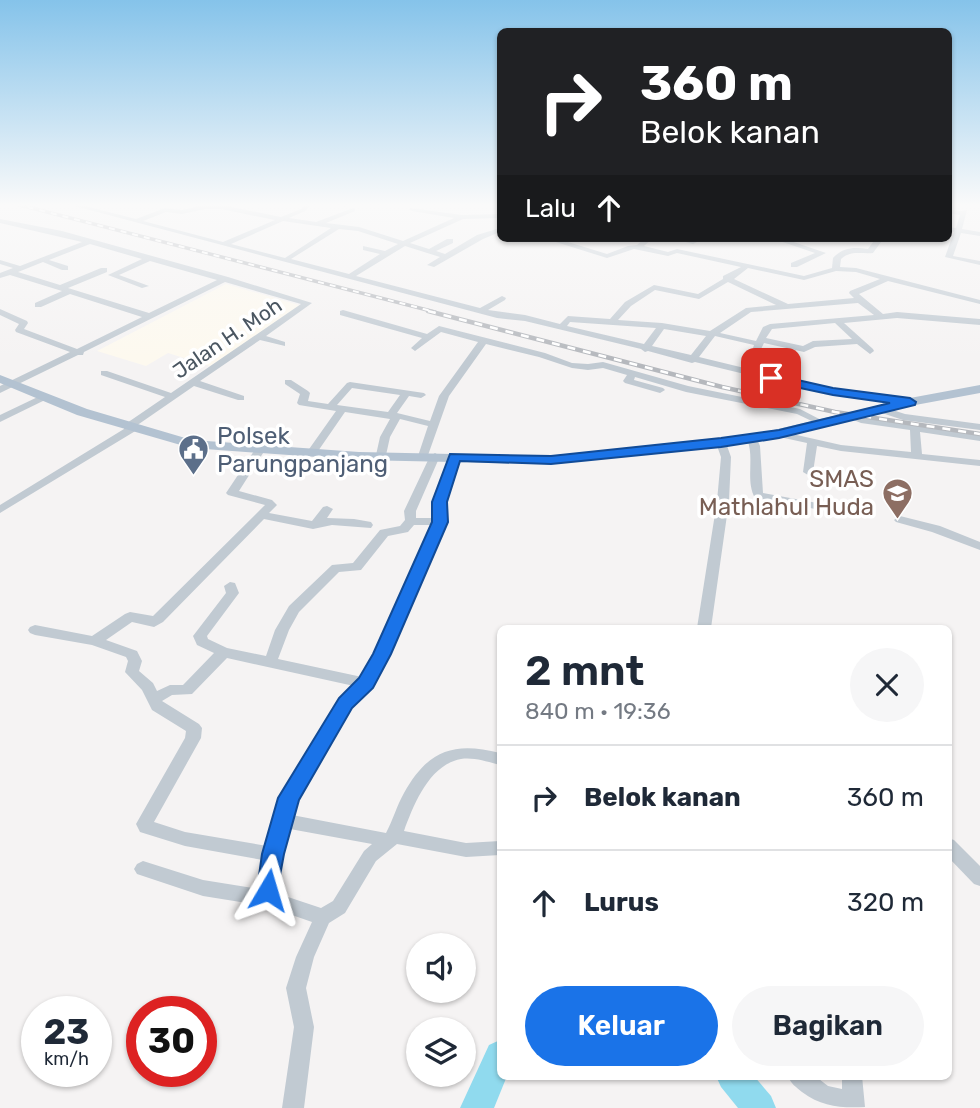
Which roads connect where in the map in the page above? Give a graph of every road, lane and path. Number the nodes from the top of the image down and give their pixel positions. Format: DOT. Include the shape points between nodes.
graph roads {
  1 [pos="50,256"];
  2 [pos="141,256"];
  3 [pos="279,256"];
  4 [pos="292,256"];
  5 [pos="381,256"];
  6 [pos="383,256"];
  7 [pos="444,256"];
  8 [pos="696,256"];
  9 [pos="818,256"];
  10 [pos="840,256"];
  11 [pos="949,256"];
  12 [pos="150,258"];
  13 [pos="288,258"];
  14 [pos="41,259"];
  15 [pos="391,260"];
  16 [pos="811,260"];
  17 [pos="0,262"];
  18 [pos="980,263"];
  19 [pos="430,265"];
  20 [pos="794,265"];
  21 [pos="19,268"];
  22 [pos="65,268"];
  23 [pos="746,268"];
  24 [pos="836,268"];
  25 [pos="104,270"];
  26 [pos="10,272"];
  27 [pos="776,274"];
  28 [pos="0,276"];
  29 [pos="351,276"];
  30 [pos="726,278"];
  31 [pos="888,278"];
  32 [pos="225,279"];
  33 [pos="145,286"];
  34 [pos="60,288"];
  35 [pos="69,291"];
  36 [pos="755,291"];
  37 [pos="502,298"];
  38 [pos="860,300"];
  39 [pos="980,302"];
  40 [pos="38,305"];
  41 [pos="783,305"];
  42 [pos="892,309"];
  43 [pos="482,310"];
  44 [pos="0,312"];
  45 [pos="343,313"];
  46 [pos="876,314"];
  47 [pos="151,317"];
  48 [pos="836,320"];
  49 [pos="980,322"];
  50 [pos="611,323"];
  51 [pos="662,326"];
  52 [pos="561,328"];
  53 [pos="715,335"];
  54 [pos="260,337"];
  55 [pos="429,337"];
  56 [pos="484,340"];
  57 [pos="858,340"];
  58 [pos="282,344"];
  59 [pos="759,345"];
  60 [pos="415,348"];
  61 [pos="645,349"];
  62 [pos="870,351"];
  63 [pos="80,353"];
  64 [pos="692,360"];
  65 [pos="104,373"];
  66 [pos="633,373"];
  67 [pos="194,382"];
  68 [pos="288,382"];
  69 [pos="4,384"];
  70 [pos="980,389"];
  71 [pos="664,391"];
  72 [pos="406,393"];
  73 [pos="171,396"];
  74 [pos="421,396"];
  75 [pos="44,397"];
  76 [pos="241,398"];
  77 [pos="910,402"];
  78 [pos="337,407"];
  79 [pos="880,409"];
  80 [pos="851,415"];
  81 [pos="393,416"];
  82 [pos="0,419"];
  83 [pos="820,422"];
  84 [pos="433,424"];
  85 [pos="131,427"];
  86 [pos="980,427"];
  87 [pos="915,429"];
  88 [pos="779,434"];
  89 [pos="980,438"];
  90 [pos="751,439"];
  91 [pos="721,443"];
  92 [pos="812,443"];
  93 [pos="260,450"];
  94 [pos="312,452"];
  95 [pos="381,455"];
  96 [pos="359,456"];
  97 [pos="429,456"];
  98 [pos="455,457"];
  99 [pos="917,457"];
  100 [pos="980,463"];
  101 [pos="351,469"];
  102 [pos="808,472"];
  103 [pos="3,505"];
  104 [pos="327,509"];
  105 [pos="844,513"];
  106 [pos="261,515"];
  107 [pos="900,520"];
  108 [pos="411,521"];
  109 [pos="440,522"];
  110 [pos="317,523"];
  111 [pos="367,525"];
  112 [pos="980,531"];
  113 [pos="968,539"];
  114 [pos="980,546"];
  115 [pos="230,586"];
  116 [pos="704,625"];
  117 [pos="35,630"];
  118 [pos="94,641"];
  119 [pos="224,652"];
  120 [pos="270,663"];
  121 [pos="366,683"];
  122 [pos="153,700"];
  123 [pos="497,759"];
  124 [pos="284,821"];
  125 [pos="391,838"];
  126 [pos="497,848"];
  127 [pos="952,849"];
  128 [pos="273,854"];
  129 [pos="144,869"];
  130 [pos="980,877"];
  131 [pos="266,898"];
  132 [pos="323,917"];
  133 [pos="803,1080"];
  134 [pos="852,1080"];
  135 [pos="854,1105"];
  136 [pos="293,1108"];
  1 -- 14 [label="street"];
  2 -- 12 [label="street"];
  3 -- 13 [label="street"];
  4 -- 13 [label="street"];
  5 -- 29 [label="street"];
  6 -- 15 [label="street"];
  7 -- 19 [label="street"];
  8 -- 23 [label="street"];
  9 -- 16 [label="street"];
  10 -- 24 [label="street"];
  11 -- 18 [label="street"];
  12 -- 32 [label="street"];
  12 -- 33 [label="street" via="112,275"];
  13 -- 29 [label="street"];
  14 -- 21 [label="street"];
  14 -- 22 [label="street"];
  16 -- 20 [label="street"];
  16 -- 24 [label="street"];
  17 -- 21 [label="street"];
  21 -- 26 [label="street"];
  23 -- 27 [label="street"];
  23 -- 30 [label="street"];
  24 -- 27 [label="street" via="808,278"];
  24 -- 31 [label="street"];
  25 -- 34 [label="street"];
  26 -- 28 [label="street"];
  26 -- 34 [label="street"];
  27 -- 36 [label="street"];
  29 -- 43 [label="street"];
  30 -- 36 [label="street"];
  30 -- 50 [label="street" via="698,297 654,287 628,304"];
  31 -- 38 [label="street" via="853,293"];
  31 -- 39 [label="street"];
  32 -- 47 [label="street"];
  32 -- 54 [label="street, Jalan H. Moh" via="308,303"];
  34 -- 35 [label="street"];
  35 -- 40 [label="street"];
  35 -- 47 [label="street"];
  36 -- 41 [label="street"];
  37 -- 43 [label="street"];
  38 -- 41 [label="street"];
  38 -- 46 [label="street"];
  41 -- 53 [label="street" via="749,310"];
  42 -- 46 [label="street"];
  43 -- 52 [label="street"];
  44 -- 63 [label="street" via="24,323 19,330"];
  45 -- 55 [label="street"];
  46 -- 48 [label="street"];
  46 -- 49 [label="street"];
  46 -- 57 [label="street"];
  47 -- 63 [label="street"];
  48 -- 57 [label="street"];
  48 -- 59 [label="street" via="770,327"];
  50 -- 51 [label="street"];
  50 -- 52 [label="street" via="569,318"];
  51 -- 53 [label="street"];
  51 -- 61 [label="street"];
  52 -- 61 [label="street"];
  53 -- 59 [label="street"];
  53 -- 64 [label="street"];
  54 -- 58 [label="street"];
  54 -- 67 [label="street, Jalan H. Moh"];
  55 -- 56 [label="street" via="439,329"];
  55 -- 60 [label="street"];
  56 -- 66 [label="street" via="555,362 594,369 603,365"];
  56 -- 84 [label="street" via="452,382"];
  57 -- 59 [label="street" via="810,344 804,349"];
  57 -- 62 [label="street"];
  61 -- 64 [label="street"];
  63 -- 69 [label="street"];
  64 -- 77 [label="street" via="823,390"];
  65 -- 73 [label="street"];
  66 -- 71 [label="street" via="628,381"];
  66 -- 83 [label="street" via="686,389 800,412"];
  67 -- 73 [label="street, Jalan H. Moh"];
  67 -- 76 [label="street"];
  68 -- 78 [label="street" via="305,393 302,403"];
  69 -- 75 [label="main road"];
  70 -- 77 [label="main road"];
  72 -- 74 [label="street"];
  72 -- 78 [label="street" via="350,385"];
  72 -- 81 [label="street"];
  73 -- 85 [label="street, Jalan H. Moh"];
  75 -- 82 [label="street"];
  75 -- 85 [label="main road"];
  77 -- 79 [label="main road"];
  78 -- 81 [label="street"];
  78 -- 94 [label="street"];
  79 -- 80 [label="main road"];
  79 -- 86 [label="street" via="897,416"];
  80 -- 83 [label="main road"];
  80 -- 87 [label="street"];
  81 -- 84 [label="street"];
  81 -- 95 [label="street"];
  83 -- 88 [label="main road"];
  84 -- 97 [label="street"];
  85 -- 93 [label="main road" via="191,444"];
  85 -- 103 [label="street"];
  87 -- 89 [label="street"];
  87 -- 99 [label="street"];
  88 -- 90 [label="main road"];
  88 -- 92 [label="street"];
  90 -- 91 [label="main road"];
  90 -- 105 [label="street" via="759,496"];
  91 -- 98 [label="main road" via="551,460"];
  91 -- 116 [label="street" via="725,479"];
  92 -- 99 [label="street"];
  92 -- 102 [label="street"];
  93 -- 94 [label="main road"];
  93 -- 106 [label="street" via="232,494 270,503"];
  94 -- 96 [label="main road"];
  95 -- 96 [label="main road"];
  95 -- 97 [label="main road"];
  96 -- 101 [label="street"];
  97 -- 98 [label="main road"];
  97 -- 108 [label="street" via="410,511"];
  98 -- 109 [label="street" via="440,502"];
  99 -- 100 [label="street"];
  104 -- 110 [label="street"];
  106 -- 110 [label="street"];
  106 -- 118 [label="street" via="154,622 130,617"];
  107 -- 113 [label="street"];
  108 -- 109 [label="street"];
  108 -- 120 [label="street" via="404,529 384,533 357,567 337,568 306,596 290,614"];
  109 -- 121 [label="street"];
  110 -- 111 [label="street" via="345,520"];
  112 -- 113 [label="street"];
  113 -- 114 [label="street"];
  115 -- 119 [label="street" via="233,593 200,636 202,642"];
  117 -- 118 [label="street"];
  118 -- 122 [label="street" via="134,656 132,672 148,687"];
  119 -- 120 [label="street"];
  119 -- 122 [label="street" via="187,690 170,690"];
  120 -- 121 [label="street"];
  121 -- 124 [label="street" via="345,703 289,798"];
  122 -- 128 [label="street" via="196,731 145,826 185,839"];
  123 -- 125 [label="street" via="463,753 442,762 411,796"];
  124 -- 125 [label="street"];
  124 -- 128 [label="street"];
  125 -- 126 [label="street" via="466,850"];
  125 -- 132 [label="street" via="370,856 339,907"];
  127 -- 130 [label="street"];
  128 -- 131 [label="street"];
  129 -- 131 [label="street" via="203,888"];
  131 -- 132 [label="street"];
  132 -- 136 [label="street" via="296,988 304,1027"];
  133 -- 135 [label="street" via="823,1095"];
  134 -- 135 [label="street"];
}
